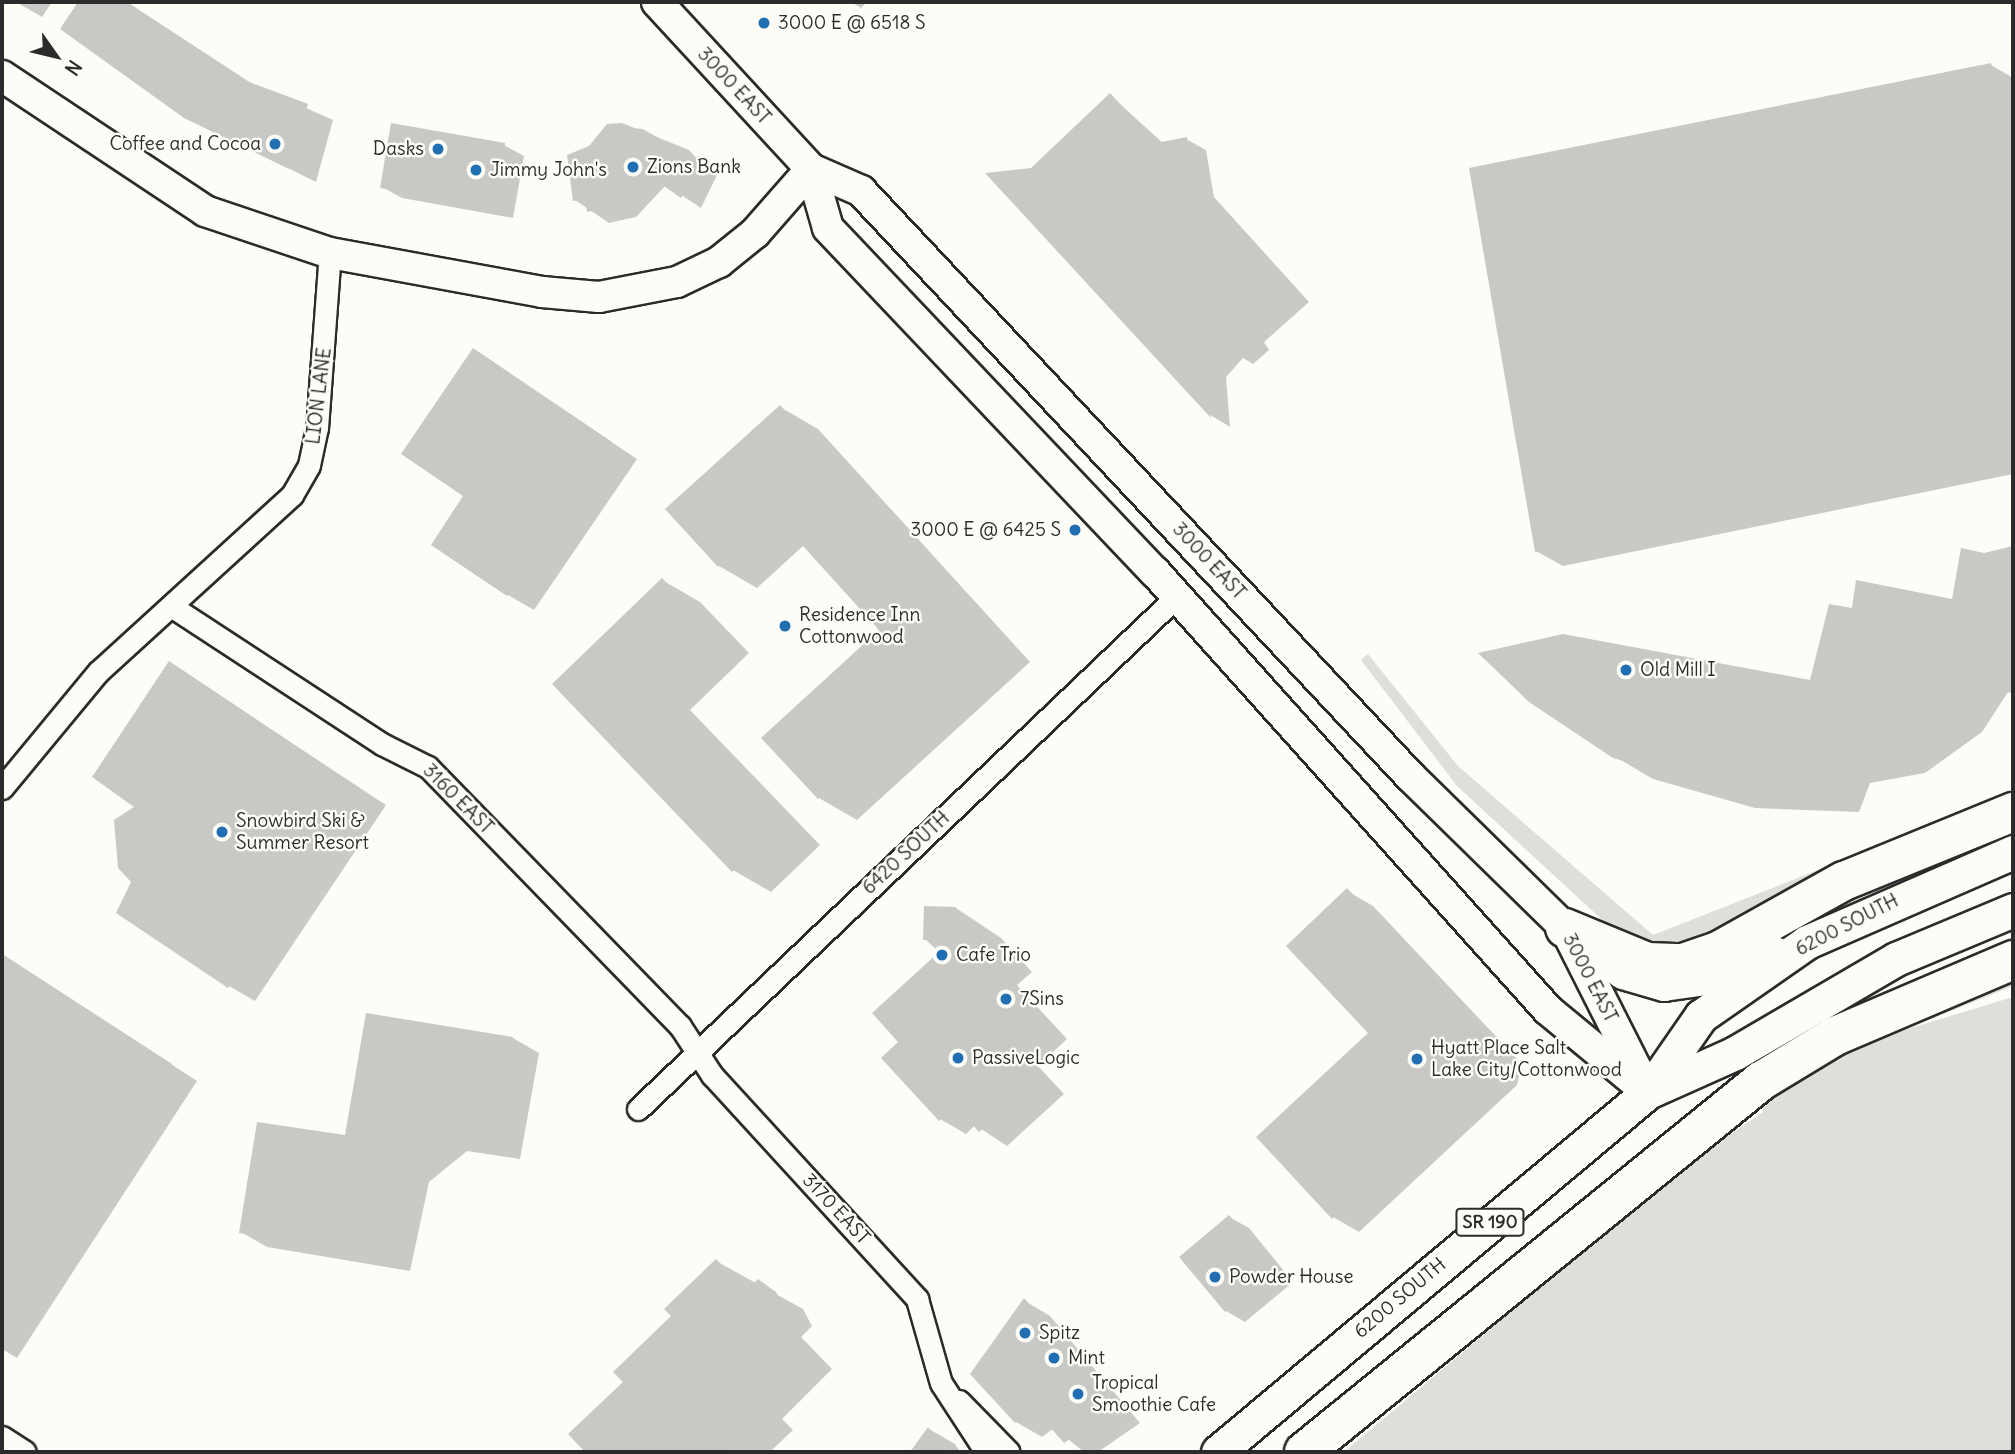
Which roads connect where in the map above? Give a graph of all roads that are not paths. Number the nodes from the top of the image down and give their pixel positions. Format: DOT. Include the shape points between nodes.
graph roads {
  1 [pos="657,2"];
  2 [pos="2,76"];
  3 [pos="811,169"];
  4 [pos="330,253"];
  5 [pos="1176,597"];
  6 [pos="171,606"];
  7 [pos="2,788"];
  8 [pos="2013,812"];
  9 [pos="2013,852"];
  10 [pos="2013,910"];
  11 [pos="1565,928"];
  12 [pos="1807,942"];
  13 [pos="2013,960"];
  14 [pos="697,1052"];
  15 [pos="1648,1092"];
  16 [pos="638,1109"];
  17 [pos="941,1383"];
  18 [pos="2,1437"];
  19 [pos="25,1452"];
  20 [pos="986,1452"];
  21 [pos="1009,1452"];
  22 [pos="1218,1452"];
  23 [pos="1304,1452"];
  1 -- 3 [label="main road, 3000 EAST"];
  2 -- 4 [label="main road" via="205,211"];
  3 -- 4 [label="main road" via="755,233 719,262 677,282 599,297"];
  3 -- 5 [label="main road, 3000 EAST" via="828,228"];
  3 -- 11 [label="main road, 3000 EAST" via="860,191 1412,778"];
  4 -- 6 [label="street, LION LANE" via="309,465 267,522"];
  5 -- 14 [label="street, 6420 SOUTH"];
  5 -- 15 [label="main road, 3000 EAST" via="1548,1010"];
  6 -- 7 [label="street, LION LANE" via="97,672"];
  6 -- 14 [label="street, 3160 EAST" via="382,744 428,767 680,1026"];
  8 -- 11 [label="highway" via="1844,881 1718,951 1683,963 1647,961"];
  9 -- 12 [label="main road, 6200 SOUTH / SR 190"];
  10 -- 15 [label="main road, 6200 SOUTH / SR 190" via="1896,959 1735,1053"];
  11 -- 12 [label="main road" via="1623,974 1664,986 1715,977"];
  11 -- 15 [label="main road, 3000 EAST"];
  12 -- 15 [label="main road, 6200 SOUTH / SR 190" via="1701,1016"];
  13 -- 23 [label="highway" via="1854,1027 1761,1081"];
  14 -- 16 [label="street, 6420 SOUTH"];
  14 -- 17 [label="street, 3170 EAST" via="917,1299"];
  15 -- 22 [label="main road, 6200 SOUTH / SR 190"];
  17 -- 20 [label="street, 3170 EAST"];
  17 -- 21 [label="street, 3170 EAST"];
  18 -- 19 [label="street"];
}
